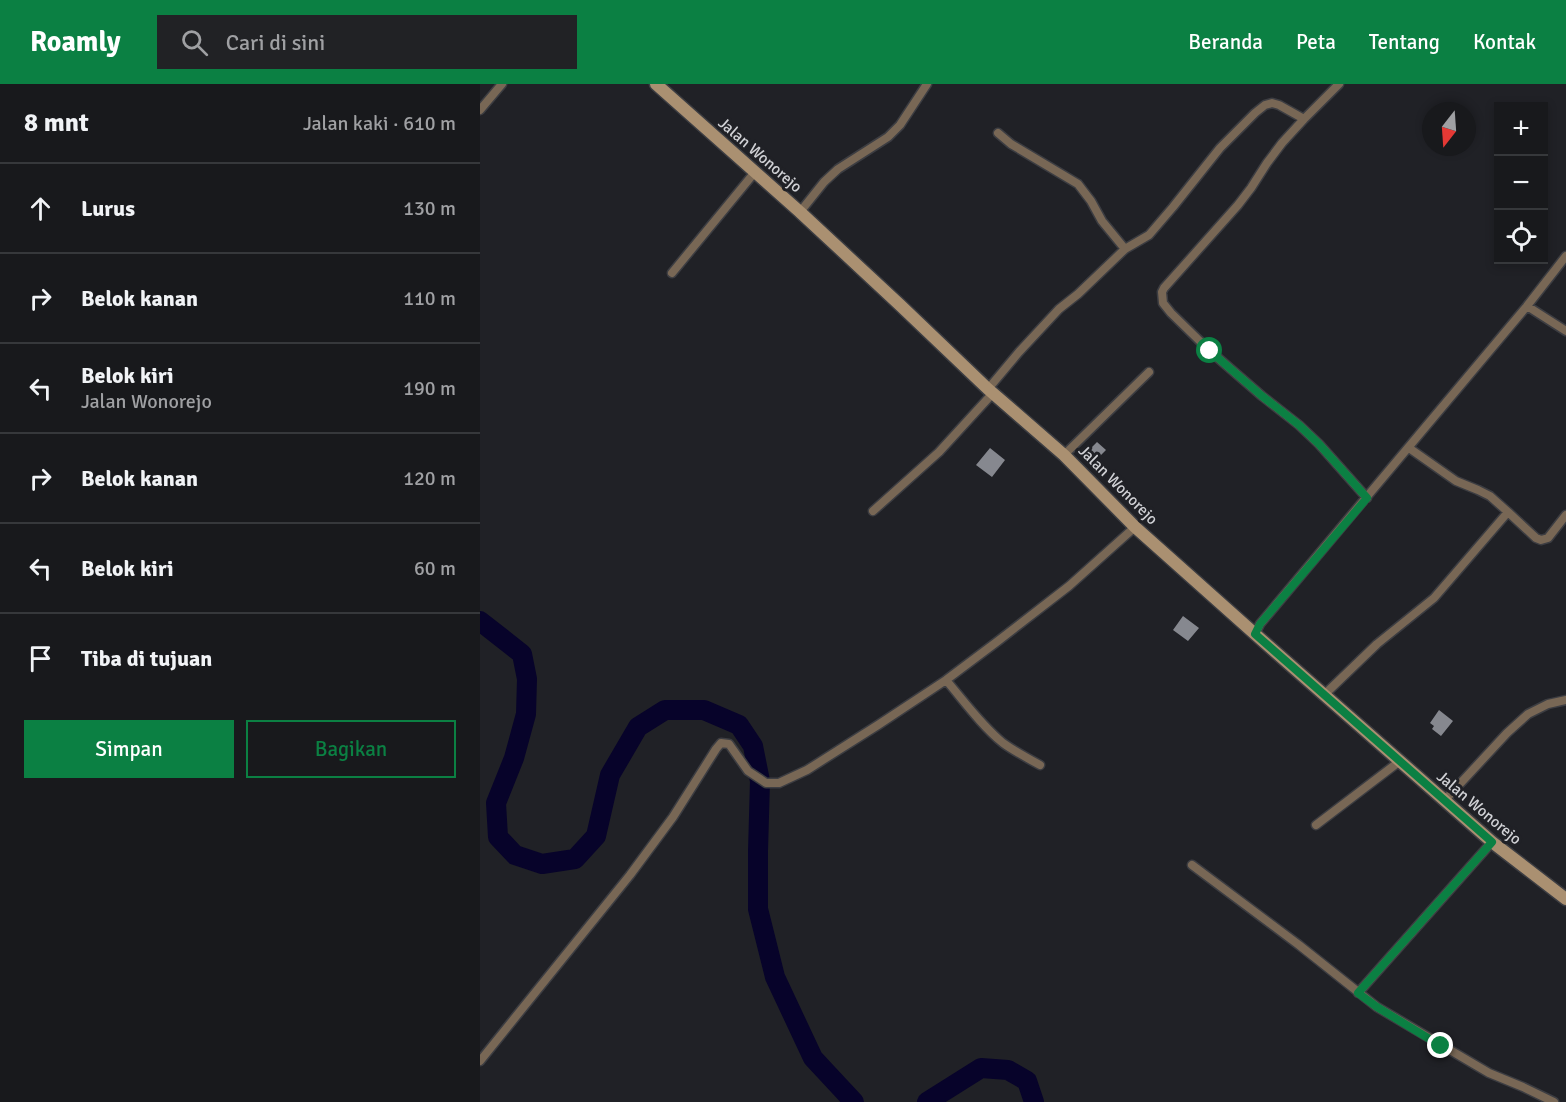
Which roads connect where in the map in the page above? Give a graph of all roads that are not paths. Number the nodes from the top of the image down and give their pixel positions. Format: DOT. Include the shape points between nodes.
graph roads {
  1 [pos="502,84"];
  2 [pos="656,84"];
  3 [pos="927,84"];
  4 [pos="1339,84"];
  5 [pos="480,110"];
  6 [pos="1304,119"];
  7 [pos="998,133"];
  8 [pos="755,172"];
  9 [pos="800,212"];
  10 [pos="1125,249"];
  11 [pos="1566,256"];
  12 [pos="672,273"];
  13 [pos="1527,306"];
  14 [pos="1566,332"];
  15 [pos="1149,372"];
  16 [pos="990,391"];
  17 [pos="1408,448"];
  18 [pos="1065,455"];
  19 [pos="1367,498"];
  20 [pos="873,511"];
  21 [pos="1508,512"];
  22 [pos="1566,515"];
  23 [pos="1135,527"];
  24 [pos="1255,634"];
  25 [pos="946,680"];
  26 [pos="1324,695"];
  27 [pos="1566,700"];
  28 [pos="1400,762"];
  29 [pos="1040,765"];
  30 [pos="1444,801"];
  31 [pos="1316,825"];
  32 [pos="1492,842"];
  33 [pos="1192,865"];
  34 [pos="1566,899"];
  35 [pos="1358,993"];
  36 [pos="480,1061"];
  37 [pos="1554,1102"];
  1 -- 5 [label="street"];
  2 -- 8 [label="street, Jalan Wonorejo"];
  3 -- 9 [label="street" via="900,125 838,169"];
  4 -- 6 [label="street"];
  6 -- 10 [label="street" via="1279,105 1265,105 1220,148 1149,235"];
  6 -- 19 [label="street" via="1161,296 1171,313 1194,336 1299,425"];
  7 -- 10 [label="street" via="1078,184"];
  8 -- 9 [label="street, Jalan Wonorejo"];
  8 -- 12 [label="street"];
  9 -- 16 [label="street, Jalan Wonorejo"];
  10 -- 16 [label="street" via="1059,309"];
  11 -- 13 [label="street"];
  13 -- 14 [label="street"];
  13 -- 17 [label="street"];
  15 -- 18 [label="street"];
  16 -- 18 [label="street, Jalan Wonorejo"];
  16 -- 20 [label="street" via="939,452"];
  17 -- 19 [label="street"];
  17 -- 21 [label="street" via="1456,481 1490,496"];
  18 -- 23 [label="street, Jalan Wonorejo"];
  19 -- 24 [label="street"];
  21 -- 22 [label="street" via="1541,540 1548,538"];
  21 -- 26 [label="street" via="1434,598 1389,633"];
  23 -- 24 [label="street, Jalan Wonorejo"];
  23 -- 25 [label="street" via="1069,586"];
  24 -- 26 [label="street, Jalan Wonorejo"];
  25 -- 29 [label="street" via="996,736"];
  25 -- 36 [label="street" via="807,770 779,783 764,782 748,771 730,745 719,746 673,818 630,875"];
  26 -- 28 [label="street, Jalan Wonorejo"];
  27 -- 30 [label="street" via="1528,714"];
  28 -- 30 [label="street, Jalan Wonorejo"];
  28 -- 31 [label="street"];
  30 -- 32 [label="street, Jalan Wonorejo"];
  32 -- 34 [label="street, Jalan Wonorejo"];
  32 -- 35 [label="street"];
  33 -- 35 [label="street"];
  35 -- 37 [label="street" via="1467,1061"];
}
